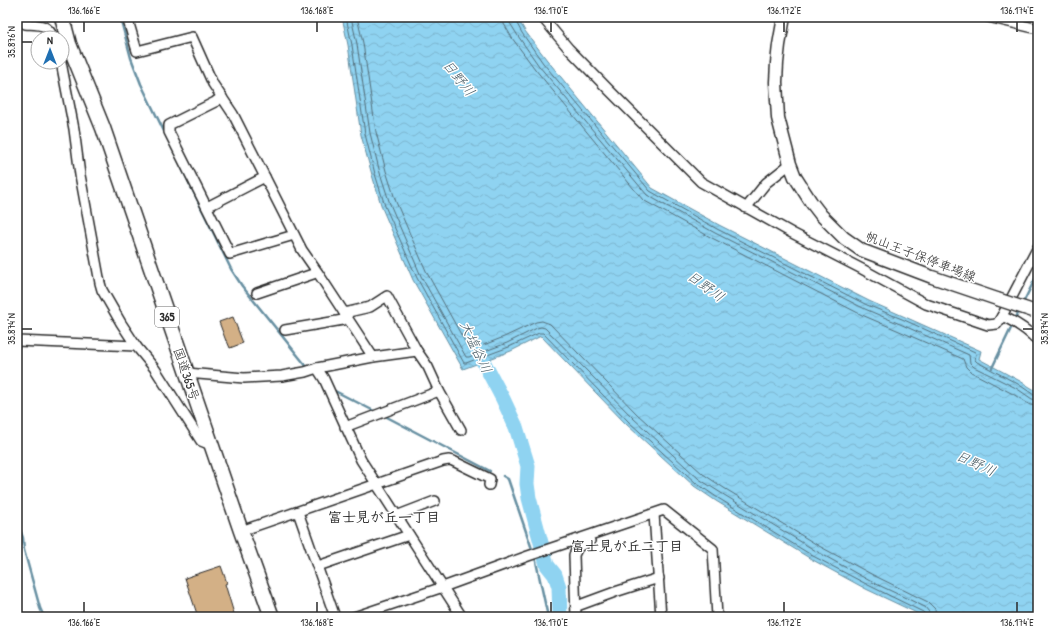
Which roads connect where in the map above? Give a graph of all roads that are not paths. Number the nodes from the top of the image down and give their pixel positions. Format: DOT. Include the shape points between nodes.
graph roads {
  1 [pos="21,17"];
  2 [pos="62,17"];
  3 [pos="127,17"];
  4 [pos="542,17"];
  5 [pos="784,17"];
  6 [pos="988,17"];
  7 [pos="1038,29"];
  8 [pos="49,30"];
  9 [pos="63,70"];
  10 [pos="222,97"];
  11 [pos="790,164"];
  12 [pos="265,177"];
  13 [pos="207,207"];
  14 [pos="746,208"];
  15 [pos="294,235"];
  16 [pos="1038,247"];
  17 [pos="317,272"];
  18 [pos="257,293"];
  19 [pos="1036,312"];
  20 [pos="346,315"];
  21 [pos="1002,316"];
  22 [pos="285,330"];
  23 [pos="1035,338"];
  24 [pos="17,341"];
  25 [pos="136,346"];
  26 [pos="418,351"];
  27 [pos="373,357"];
  28 [pos="317,368"];
  29 [pos="186,373"];
  30 [pos="439,391"];
  31 [pos="346,427"];
  32 [pos="461,430"];
  33 [pos="211,445"];
  34 [pos="376,484"];
  35 [pos="489,485"];
  36 [pos="435,501"];
  37 [pos="298,512"];
  38 [pos="654,514"];
  39 [pos="396,516"];
  40 [pos="606,530"];
  41 [pos="241,531"];
  42 [pos="409,535"];
  43 [pos="318,566"];
  44 [pos="659,578"];
  45 [pos="443,587"];
  46 [pos="577,606"];
  47 [pos="272,617"];
  48 [pos="335,617"];
  49 [pos="354,617"];
  50 [pos="462,617"];
  51 [pos="576,617"];
  52 [pos="661,617"];
  53 [pos="717,617"];
  1 -- 8 [label="street" via="25,24 41,25"];
  2 -- 29 [label="highway, 国道365号 / 365" via="69,44 103,128"];
  3 -- 10 [label="street" via="137,51 192,38 212,84"];
  4 -- 14 [label="street" via="609,90 701,182"];
  5 -- 11 [label="main road, 帆山王子保停車場線" via="778,45 776,94 778,118"];
  6 -- 7 [label="street"];
  9 -- 25 [label="street" via="100,283"];
  10 -- 12 [label="street"];
  10 -- 13 [label="street" via="169,125 169,132"];
  11 -- 14 [label="street" via="766,183"];
  11 -- 19 [label="main road, 帆山王子保停車場線, bridge" via="802,189 820,215 861,250"];
  12 -- 13 [label="street"];
  12 -- 15 [label="street"];
  13 -- 15 [label="street" via="230,254"];
  14 -- 21 [label="street" via="926,304 988,325 997,324"];
  15 -- 17 [label="street"];
  16 -- 21 [label="street"];
  17 -- 18 [label="street"];
  17 -- 20 [label="street"];
  20 -- 22 [label="street" via="343,320"];
  20 -- 26 [label="street" via="370,307 387,296"];
  20 -- 27 [label="street"];
  21 -- 23 [label="street" via="1015,322"];
  24 -- 25 [label="street"];
  25 -- 33 [label="street" via="155,369 201,441"];
  26 -- 27 [label="street"];
  26 -- 30 [label="street"];
  27 -- 28 [label="street"];
  28 -- 29 [label="street" via="293,374 244,378"];
  28 -- 31 [label="street"];
  29 -- 33 [label="highway, 国道365号 / 365"];
  30 -- 31 [label="street"];
  30 -- 32 [label="street"];
  31 -- 34 [label="street" via="356,452"];
  33 -- 41 [label="highway, 国道365号 / 365"];
  34 -- 35 [label="street" via="449,460 490,479"];
  34 -- 37 [label="street"];
  34 -- 39 [label="street"];
  36 -- 39 [label="street"];
  37 -- 41 [label="street"];
  37 -- 43 [label="street"];
  38 -- 40 [label="street"];
  38 -- 44 [label="street"];
  38 -- 53 [label="street" via="664,510 713,549"];
  39 -- 42 [label="street"];
  40 -- 45 [label="street"];
  40 -- 46 [label="street" via="594,540 578,547 574,555"];
  41 -- 47 [label="highway, 国道365号 / 365"];
  42 -- 43 [label="street"];
  42 -- 45 [label="street"];
  43 -- 48 [label="street"];
  44 -- 46 [label="street"];
  44 -- 52 [label="street"];
  45 -- 49 [label="street"];
  45 -- 50 [label="street"];
  46 -- 51 [label="street"];
}
